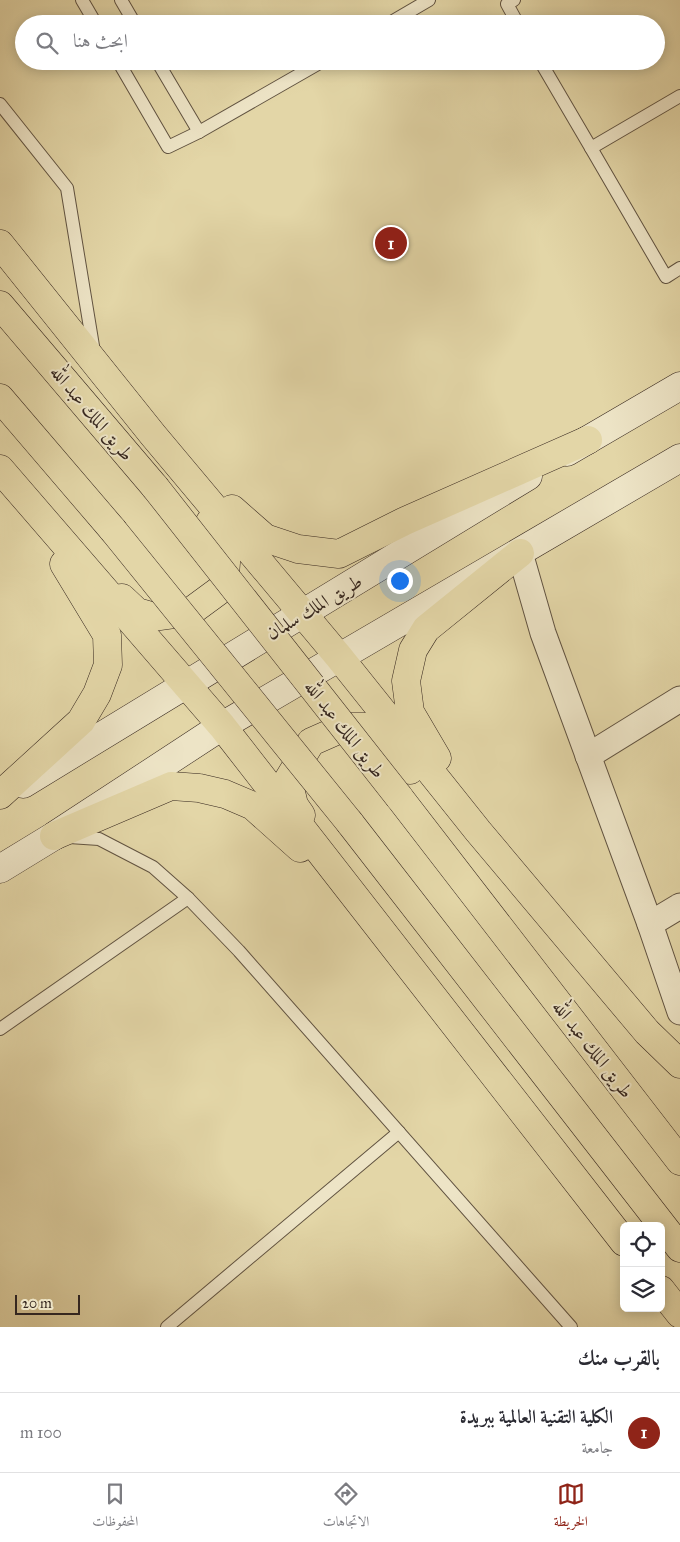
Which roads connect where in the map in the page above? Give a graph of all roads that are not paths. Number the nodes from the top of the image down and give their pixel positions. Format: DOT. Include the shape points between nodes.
graph roads {
  1 [pos="82,0"];
  2 [pos="121,0"];
  3 [pos="429,0"];
  4 [pos="514,0"];
  5 [pos="91,15"];
  6 [pos="130,15"];
  7 [pos="403,15"];
  8 [pos="513,15"];
  9 [pos="123,70"];
  10 [pos="162,70"];
  11 [pos="307,70"];
  12 [pos="545,70"];
  13 [pos="680,96"];
  14 [pos="0,104"];
  15 [pos="199,132"];
  16 [pos="591,148"];
  17 [pos="0,244"];
  18 [pos="680,268"];
  19 [pos="0,305"];
  20 [pos="96,365"];
  21 [pos="680,386"];
  22 [pos="0,398"];
  23 [pos="153,435"];
  24 [pos="588,440"];
  25 [pos="680,458"];
  26 [pos="0,469"];
  27 [pos="25,498"];
  28 [pos="520,553"];
  29 [pos="302,614"];
  30 [pos="339,657"];
  31 [pos="185,684"];
  32 [pos="680,699"];
  33 [pos="222,726"];
  34 [pos="588,756"];
  35 [pos="0,796"];
  36 [pos="478,831"];
  37 [pos="54,836"];
  38 [pos="0,869"];
  39 [pos="188,898"];
  40 [pos="355,898"];
  41 [pos="680,906"];
  42 [pos="650,924"];
  43 [pos="680,1012"];
  44 [pos="0,1029"];
  45 [pos="680,1064"];
  46 [pos="398,1132"];
  47 [pos="680,1161"];
  48 [pos="620,1237"];
  49 [pos="680,1248"];
  50 [pos="665,1295"];
  51 [pos="680,1314"];
  52 [pos="167,1327"];
  53 [pos="571,1327"];
  1 -- 5 [label="lane"];
  2 -- 6 [label="lane"];
  3 -- 7 [label="lane"];
  4 -- 8 [label="lane" via="507,4"];
  9 -- 15 [label="lane" via="168,147"];
  10 -- 15 [label="lane"];
  11 -- 15 [label="lane"];
  12 -- 16 [label="lane"];
  13 -- 16 [label="lane"];
  14 -- 20 [label="lane" via="66,188"];
  16 -- 18 [label="lane" via="666,277"];
  17 -- 20 [label="main road, طريق الملك عبد الله"];
  19 -- 47 [label="main road, طريق الملك عبد الله, bridge" via="155,487"];
  20 -- 23 [label="main road, طريق الملك عبد الله"];
  21 -- 24 [label="main road, طريق الملك سلمان"];
  22 -- 49 [label="main road, bridge" via="113,530 350,823"];
  23 -- 24 [label="main road" via="265,538 298,550 339,554"];
  23 -- 27 [label="main road" via="228,550 224,587 190,612 154,617 137,612"];
  23 -- 29 [label="main road, طريق الملك عبد الله"];
  24 -- 29 [label="main road, طريق الملك سلمان"];
  25 -- 28 [label="main road"];
  26 -- 27 [label="main road"];
  27 -- 31 [label="main road"];
  27 -- 35 [label="main road" via="107,635 108,665 98,694 81,721"];
  28 -- 30 [label="main road"];
  28 -- 34 [label="street" via="543,633"];
  28 -- 36 [label="main road" via="426,629 413,650 406,681 410,712"];
  29 -- 30 [label="main road, طريق الملك عبد الله"];
  29 -- 31 [label="main road, طريق الملك سلمان"];
  30 -- 33 [label="main road"];
  30 -- 36 [label="main road, طريق الملك عبد الله"];
  31 -- 33 [label="main road"];
  31 -- 35 [label="main road, طريق الملك سلمان"];
  32 -- 34 [label="street"];
  33 -- 37 [label="main road"];
  33 -- 40 [label="main road"];
  34 -- 42 [label="street"];
  36 -- 40 [label="main road" via="367,727 345,727 311,742 288,780 294,805"];
  36 -- 45 [label="main road, طريق الملك عبد الله" via="647,1032"];
  37 -- 38 [label="main road"];
  37 -- 39 [label="lane" via="99,839 153,866"];
  37 -- 40 [label="main road" via="171,786 199,788 225,794 253,806"];
  39 -- 44 [label="lane"];
  39 -- 46 [label="lane" via="239,951"];
  40 -- 48 [label="main road"];
  41 -- 42 [label="street"];
  42 -- 43 [label="street"];
  46 -- 52 [label="lane"];
  46 -- 53 [label="lane"];
  50 -- 51 [label="main road"];
}
